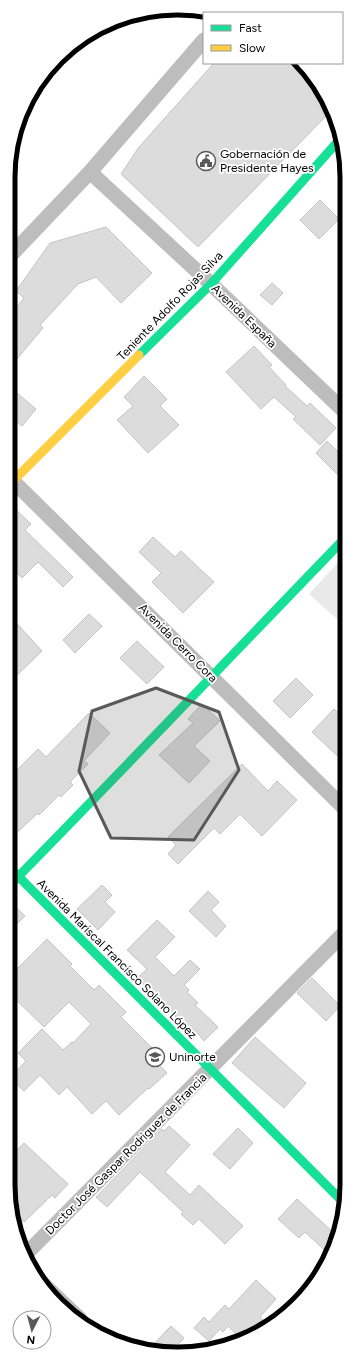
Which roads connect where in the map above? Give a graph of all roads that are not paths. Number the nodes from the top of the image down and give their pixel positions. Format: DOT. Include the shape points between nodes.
graph roads {
  1 [pos="203,41"];
  2 [pos="336,143"];
  3 [pos="90,172"];
  4 [pos="15,251"];
  5 [pos="210,284"];
  6 [pos="340,407"];
  7 [pos="15,477"];
  8 [pos="15,485"];
  9 [pos="340,543"];
  10 [pos="211,676"];
  11 [pos="340,804"];
  12 [pos="15,873"];
  13 [pos="18,876"];
  14 [pos="15,879"];
  15 [pos="340,937"];
  16 [pos="210,1070"];
  17 [pos="340,1199"];
  18 [pos="29,1251"];
  1 -- 3 [label="street"];
  2 -- 5 [label="street, Teniente Adolfo Rojas Silva"];
  3 -- 4 [label="street"];
  3 -- 5 [label="street, Avenida España"];
  5 -- 6 [label="street, Avenida España"];
  5 -- 7 [label="street, Teniente Adolfo Rojas Silva"];
  8 -- 10 [label="street, Avenida Cerro Cora"];
  9 -- 10 [label="street"];
  10 -- 11 [label="street, Avenida Cerro Cora"];
  10 -- 13 [label="street"];
  12 -- 13 [label="street, Avenida Mariscal Francisco Solano López"];
  13 -- 14 [label="street"];
  13 -- 16 [label="street, Avenida Mariscal Francisco Solano López"];
  15 -- 16 [label="street, Doctor José Gaspar Rodriguez de Francia"];
  16 -- 17 [label="street, Avenida Mariscal Francisco Solano López"];
  16 -- 18 [label="street, Doctor José Gaspar Rodriguez de Francia"];
}
